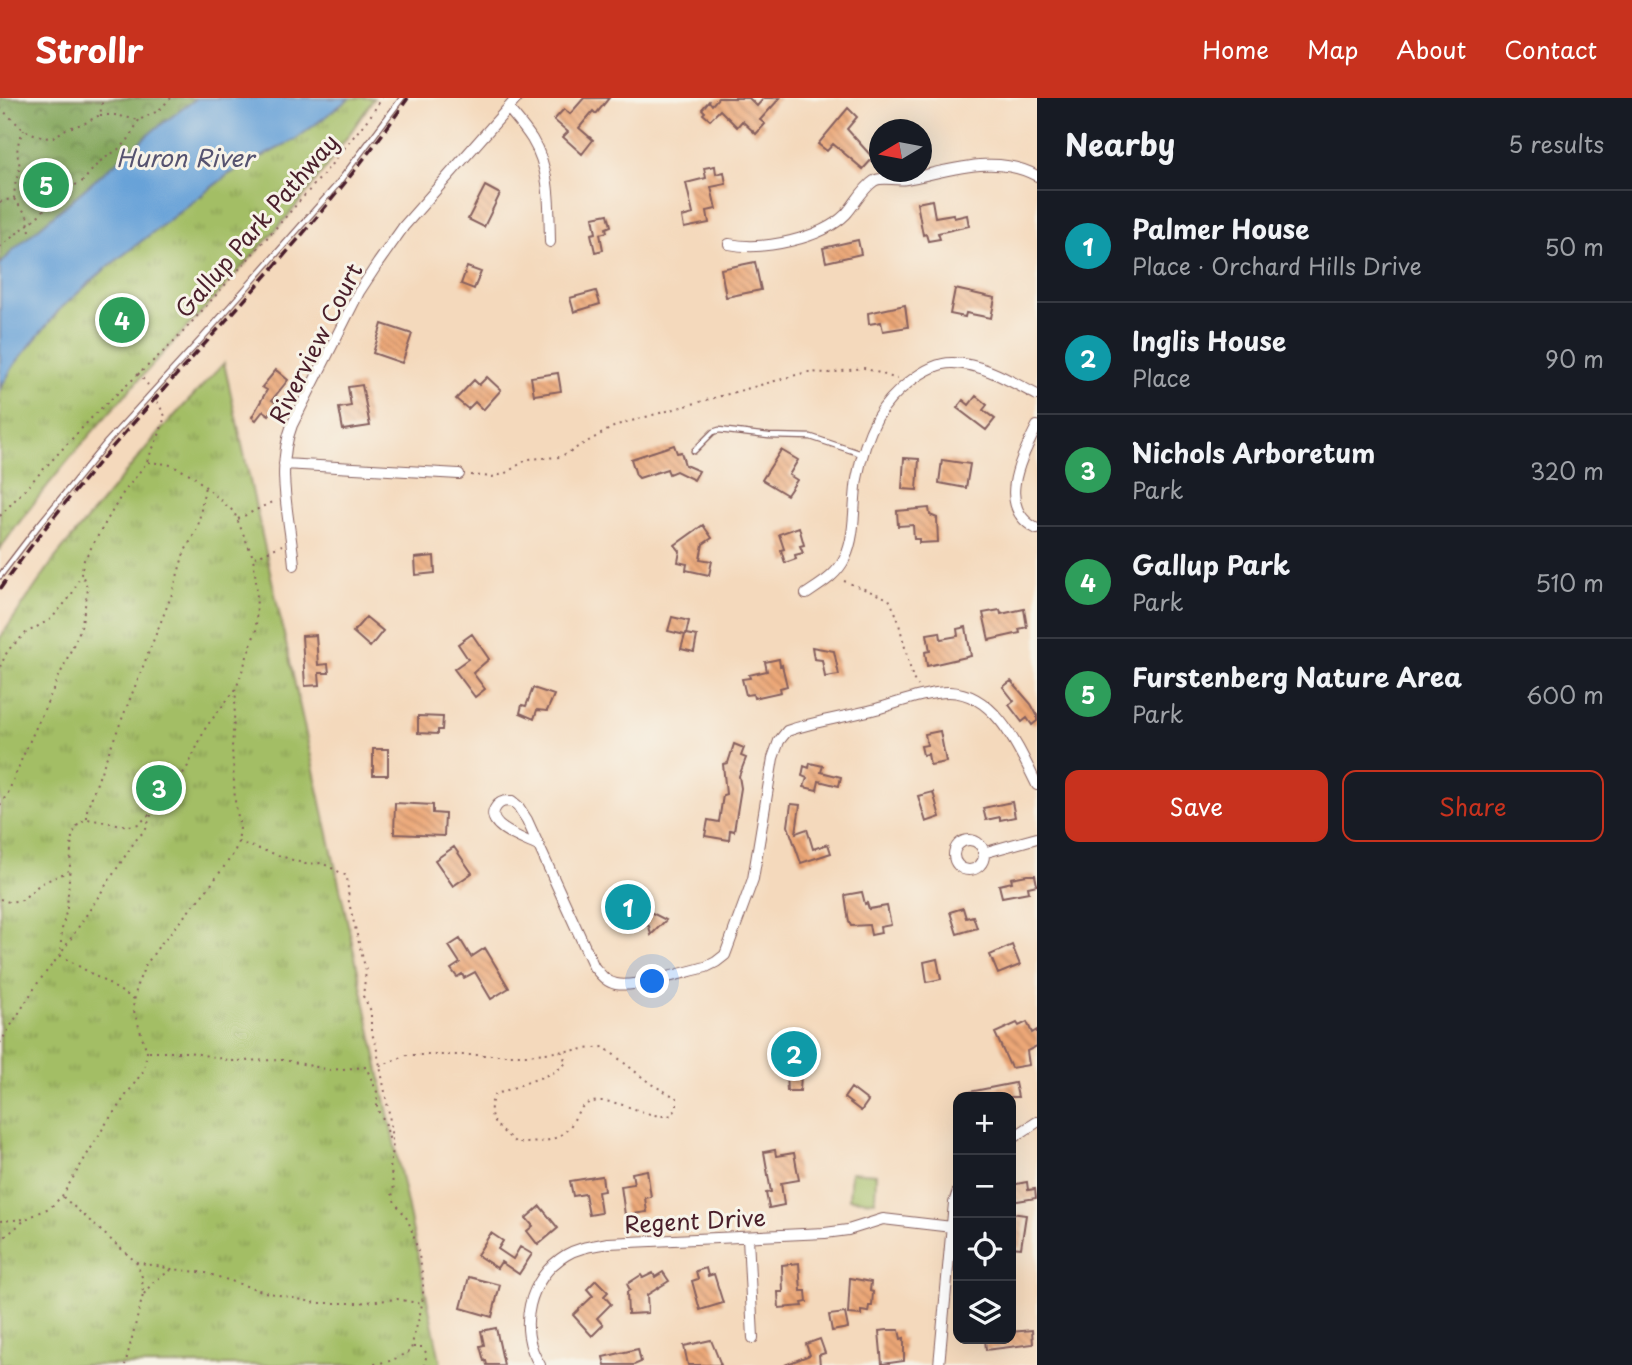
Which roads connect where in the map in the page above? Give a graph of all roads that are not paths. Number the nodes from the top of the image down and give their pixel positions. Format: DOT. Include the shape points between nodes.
graph roads {
  1 [pos="402,98"];
  2 [pos="517,98"];
  3 [pos="508,107"];
  4 [pos="1037,176"];
  5 [pos="550,242"];
  6 [pos="729,244"];
  7 [pos="1037,395"];
  8 [pos="1037,426"];
  9 [pos="694,452"];
  10 [pos="863,454"];
  11 [pos="284,464"];
  12 [pos="459,474"];
  13 [pos="1037,529"];
  14 [pos="294,565"];
  15 [pos="0,576"];
  16 [pos="806,594"];
  17 [pos="1037,785"];
  18 [pos="1037,838"];
  19 [pos="538,846"];
  20 [pos="983,853"];
  21 [pos="1037,1122"];
  22 [pos="1016,1136"];
  23 [pos="953,1215"];
  24 [pos="952,1227"];
  25 [pos="748,1237"];
  26 [pos="753,1339"];
  27 [pos="540,1365"];
  28 [pos="939,1365"];
  1 -- 15 [label="lane" via="336,187 107,442"];
  2 -- 3 [label="street, Riverview Court"];
  3 -- 5 [label="street" via="533,140 544,165"];
  3 -- 11 [label="street, Riverview Court" via="404,226 359,292 292,425"];
  4 -- 6 [label="street" via="1020,167 990,164 894,181 880,179 873,181 844,216 808,234 766,247"];
  7 -- 10 [label="street" via="971,365 949,363 925,371 879,415"];
  8 -- 13 [label="street" via="1018,466 1015,499 1019,514"];
  9 -- 10 [label="lane" via="719,430 811,438"];
  10 -- 16 [label="street" via="846,556 837,571"];
  11 -- 12 [label="street"];
  11 -- 14 [label="street, Riverview Court"];
  17 -- 19 [label="street" via="1014,741 990,711 965,695 927,696 787,731 774,758 753,879 730,947 706,967 632,985 604,979 594,967"];
  18 -- 20 [label="street"];
  19 -- 19 [label="street" via="518,806 512,800 497,805 495,822"];
  21 -- 22 [label="street"];
  23 -- 24 [label="street"];
  24 -- 25 [label="street, Regent Drive" via="883,1219 848,1230"];
  24 -- 28 [label="street"];
  25 -- 26 [label="street"];
  25 -- 27 [label="street, Regent Drive" via="608,1243 566,1255 544,1275 530,1304 528,1338"];
}
